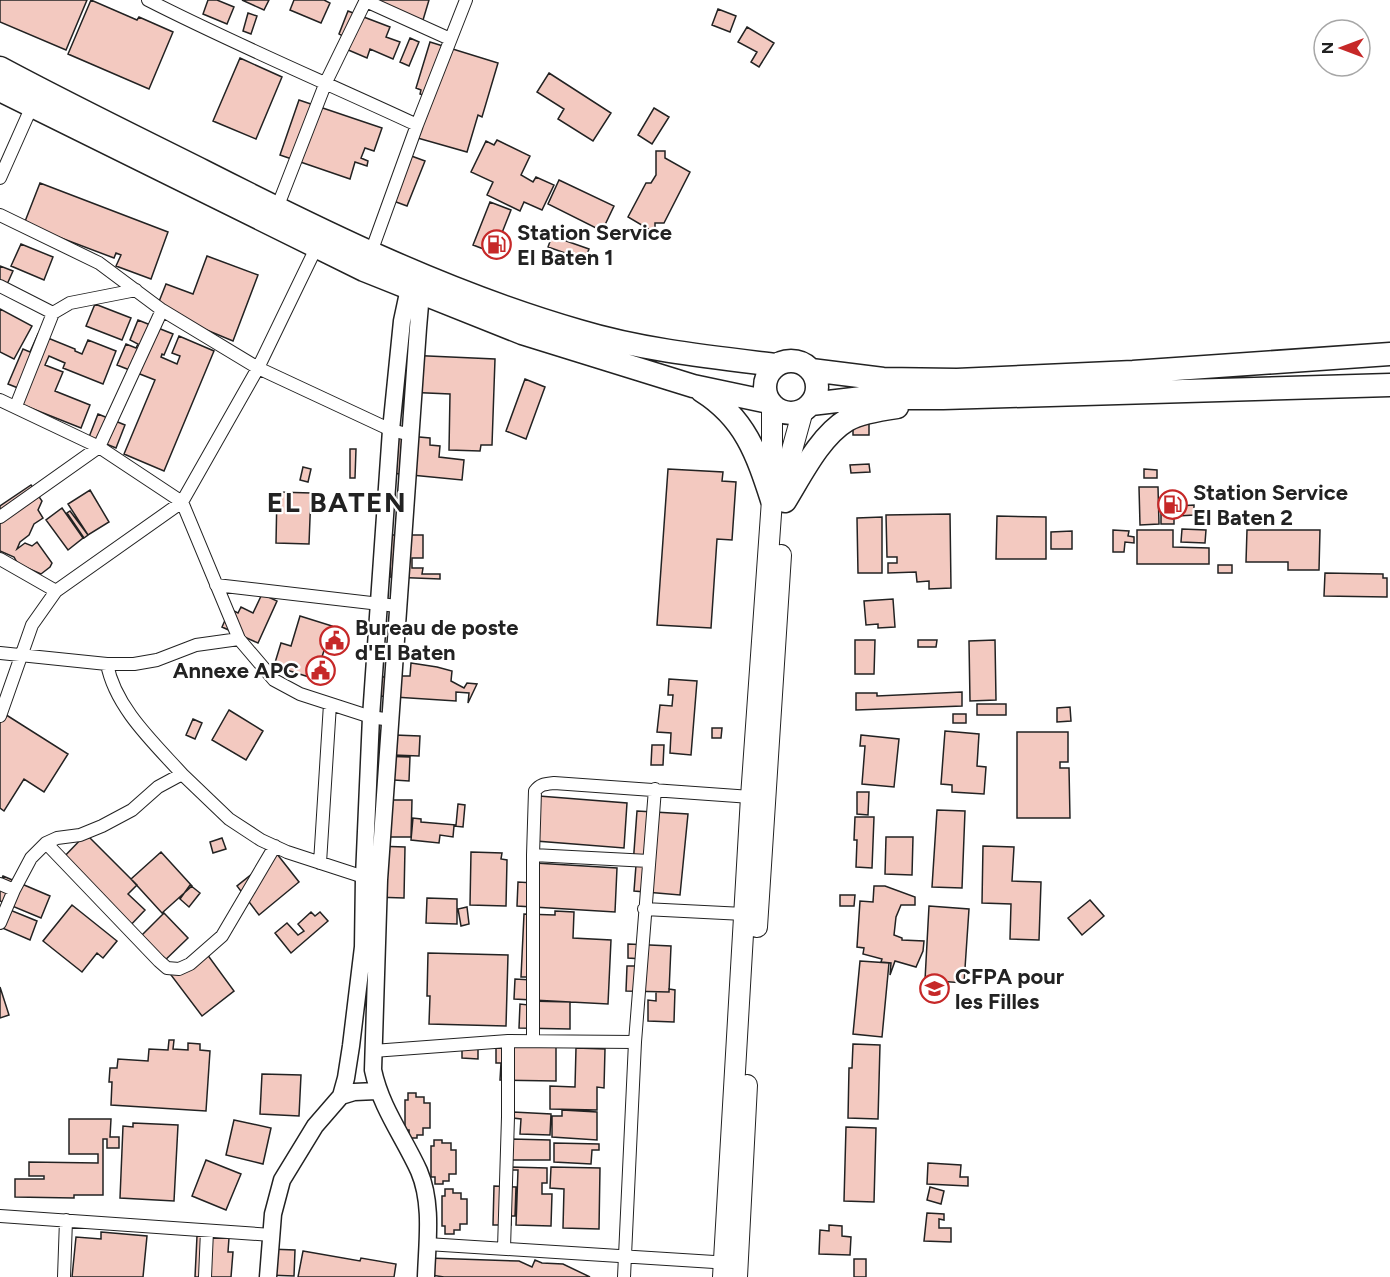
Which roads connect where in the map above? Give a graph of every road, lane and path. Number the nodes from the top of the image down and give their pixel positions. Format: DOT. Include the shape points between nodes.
graph roads {
  1 [pos="148,0"];
  2 [pos="366,0"];
  3 [pos="466,0"];
  4 [pos="450,39"];
  5 [pos="0,68"];
  6 [pos="326,82"];
  7 [pos="0,90"];
  8 [pos="32,106"];
  9 [pos="417,125"];
  10 [pos="0,178"];
  11 [pos="277,208"];
  12 [pos="0,215"];
  13 [pos="317,246"];
  14 [pos="367,262"];
  15 [pos="418,283"];
  16 [pos="0,286"];
  17 [pos="136,290"];
  18 [pos="162,310"];
  19 [pos="53,313"];
  20 [pos="1390,354"];
  21 [pos="776,365"];
  22 [pos="258,368"];
  23 [pos="811,370"];
  24 [pos="1390,385"];
  25 [pos="693,386"];
  26 [pos="943,398"];
  27 [pos="0,400"];
  28 [pos="770,403"];
  29 [pos="16,406"];
  30 [pos="807,407"];
  31 [pos="391,430"];
  32 [pos="411,435"];
  33 [pos="99,447"];
  34 [pos="779,500"];
  35 [pos="182,502"];
  36 [pos="0,517"];
  37 [pos="0,559"];
  38 [pos="216,585"];
  39 [pos="56,591"];
  40 [pos="379,603"];
  41 [pos="398,606"];
  42 [pos="239,639"];
  43 [pos="0,653"];
  44 [pos="21,655"];
  45 [pos="107,664"];
  46 [pos="330,704"];
  47 [pos="0,716"];
  48 [pos="371,717"];
  49 [pos="391,720"];
  50 [pos="182,774"];
  51 [pos="655,789"];
  52 [pos="751,797"];
  53 [pos="46,843"];
  54 [pos="275,846"];
  55 [pos="533,855"];
  56 [pos="649,861"];
  57 [pos="320,863"];
  58 [pos="753,877"];
  59 [pos="371,879"];
  60 [pos="0,884"];
  61 [pos="14,890"];
  62 [pos="644,909"];
  63 [pos="744,914"];
  64 [pos="0,923"];
  65 [pos="369,972"];
  66 [pos="508,1041"];
  67 [pos="533,1041"];
  68 [pos="635,1042"];
  69 [pos="373,1051"];
  70 [pos="377,1091"];
  71 [pos="341,1096"];
  72 [pos="4,1216"];
  73 [pos="66,1220"];
  74 [pos="207,1231"];
  75 [pos="272,1235"];
  76 [pos="427,1244"];
  77 [pos="504,1248"];
  78 [pos="626,1256"];
  79 [pos="730,1270"];
  80 [pos="64,1277"];
  81 [pos="205,1277"];
  82 [pos="268,1277"];
  83 [pos="426,1277"];
  84 [pos="624,1277"];
  1 -- 6 [label="street"];
  2 -- 4 [label="street"];
  2 -- 6 [label="street"];
  3 -- 4 [label="street"];
  4 -- 9 [label="street"];
  5 -- 11 [label="highway"];
  6 -- 9 [label="street"];
  6 -- 11 [label="street"];
  7 -- 8 [label="highway"];
  8 -- 10 [label="street"];
  8 -- 13 [label="highway"];
  9 -- 14 [label="street"];
  11 -- 14 [label="highway"];
  12 -- 17 [label="street" via="99,263"];
  13 -- 14 [label="highway"];
  13 -- 22 [label="street"];
  14 -- 15 [label="highway"];
  15 -- 21 [label="highway" via="463,292 579,332"];
  15 -- 25 [label="highway" via="522,333"];
  15 -- 31 [label="street" via="402,321"];
  15 -- 32 [label="street"];
  16 -- 19 [label="street"];
  17 -- 18 [label="street"];
  17 -- 19 [label="street" via="70,303"];
  18 -- 22 [label="street"];
  18 -- 33 [label="street"];
  19 -- 29 [label="street"];
  20 -- 23 [label="highway" via="957,380 883,379"];
  21 -- 23 [label="highway" via="794,361"];
  21 -- 28 [label="highway" via="766,378 765,394"];
  22 -- 31 [label="street"];
  22 -- 35 [label="street"];
  23 -- 30 [label="highway" via="817,387"];
  24 -- 26 [label="highway"];
  25 -- 28 [label="highway"];
  25 -- 34 [label="highway" via="720,403 736,420"];
  26 -- 30 [label="highway" via="862,398"];
  26 -- 34 [label="highway" via="847,419 820,444"];
  27 -- 29 [label="street"];
  28 -- 30 [label="highway" via="784,413"];
  28 -- 34 [label="main road"];
  29 -- 33 [label="street"];
  30 -- 34 [label="main road"];
  31 -- 32 [label="street"];
  31 -- 40 [label="street"];
  32 -- 41 [label="street"];
  33 -- 35 [label="street"];
  33 -- 36 [label="street"];
  34 -- 52 [label="main road"];
  34 -- 58 [label="main road"];
  35 -- 38 [label="street"];
  35 -- 39 [label="street"];
  37 -- 39 [label="street"];
  38 -- 40 [label="street"];
  38 -- 42 [label="street"];
  39 -- 44 [label="street" via="32,625"];
  40 -- 41 [label="street"];
  40 -- 48 [label="street"];
  41 -- 49 [label="street"];
  42 -- 45 [label="street" via="196,645 157,660"];
  42 -- 46 [label="street" via="274,680"];
  43 -- 44 [label="street"];
  44 -- 45 [label="street"];
  44 -- 47 [label="street"];
  45 -- 50 [label="street" via="113,688 143,731"];
  46 -- 48 [label="street"];
  46 -- 57 [label="street"];
  48 -- 49 [label="street"];
  48 -- 59 [label="street"];
  49 -- 59 [label="street"];
  50 -- 53 [label="street" via="102,826"];
  50 -- 54 [label="street" via="229,819"];
  51 -- 52 [label="street"];
  51 -- 55 [label="street" via="554,783 538,786"];
  51 -- 56 [label="street"];
  52 -- 58 [label="main road"];
  53 -- 54 [label="street" via="159,961 167,968 179,969 222,936"];
  53 -- 61 [label="street" via="31,858"];
  54 -- 57 [label="street"];
  55 -- 56 [label="street"];
  55 -- 67 [label="street"];
  56 -- 62 [label="street"];
  57 -- 59 [label="street"];
  58 -- 63 [label="main road"];
  58 -- 79 [label="main road"];
  59 -- 65 [label="street"];
  60 -- 61 [label="street"];
  61 -- 64 [label="street"];
  62 -- 63 [label="street"];
  62 -- 68 [label="street"];
  63 -- 79 [label="main road"];
  65 -- 69 [label="street"];
  65 -- 71 [label="street"];
  66 -- 67 [label="street"];
  66 -- 69 [label="street"];
  66 -- 77 [label="street"];
  67 -- 68 [label="street"];
  68 -- 78 [label="street"];
  69 -- 70 [label="street"];
  70 -- 71 [label="street"];
  70 -- 76 [label="street" via="419,1172 424,1188"];
  71 -- 75 [label="street" via="315,1126 282,1180"];
  72 -- 73 [label="street"];
  73 -- 74 [label="street"];
  73 -- 80 [label="street"];
  74 -- 75 [label="street"];
  74 -- 81 [label="street"];
  75 -- 82 [label="street"];
  76 -- 77 [label="street"];
  76 -- 83 [label="street"];
  77 -- 78 [label="street"];
  78 -- 79 [label="street"];
  78 -- 84 [label="street"];
}
